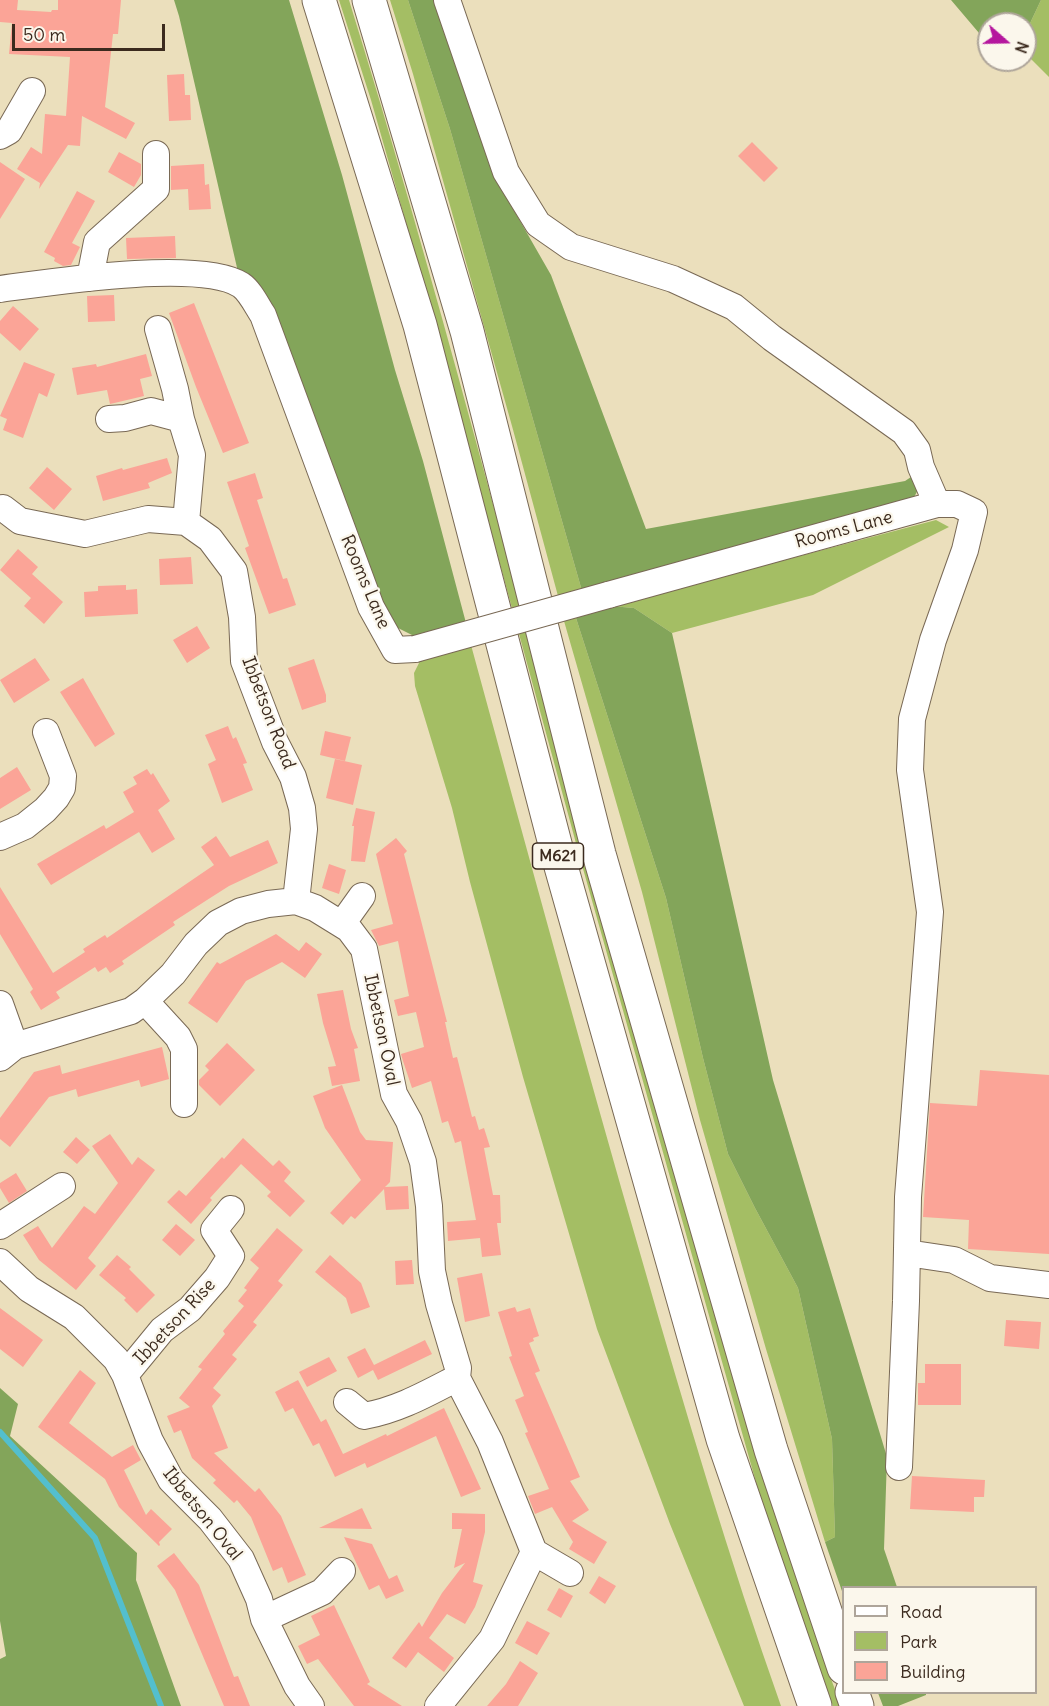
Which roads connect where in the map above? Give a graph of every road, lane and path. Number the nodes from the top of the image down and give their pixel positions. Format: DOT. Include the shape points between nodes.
graph roads {
  1 [pos="319,0"];
  2 [pos="369,0"];
  3 [pos="447,0"];
  4 [pos="32,91"];
  5 [pos="0,136"];
  6 [pos="156,154"];
  7 [pos="90,278"];
  8 [pos="0,289"];
  9 [pos="158,329"];
  10 [pos="109,419"];
  11 [pos="180,419"];
  12 [pos="937,504"];
  13 [pos="0,509"];
  14 [pos="186,522"];
  15 [pos="46,732"];
  16 [pos="0,837"];
  17 [pos="362,896"];
  18 [pos="296,901"];
  19 [pos="342,924"];
  20 [pos="145,1001"];
  21 [pos="0,1004"];
  22 [pos="8,1052"];
  23 [pos="184,1104"];
  24 [pos="62,1186"];
  25 [pos="231,1209"];
  26 [pos="0,1226"];
  27 [pos="907,1253"];
  28 [pos="0,1262"];
  29 [pos="1049,1285"];
  30 [pos="126,1375"];
  31 [pos="457,1378"];
  32 [pos="347,1402"];
  33 [pos="899,1467"];
  34 [pos="534,1552"];
  35 [pos="342,1571"];
  36 [pos="570,1573"];
  37 [pos="264,1619"];
  38 [pos="842,1665"];
  39 [pos="311,1706"];
  40 [pos="438,1706"];
  41 [pos="815,1706"];
  1 -- 41 [label="highway, M621" via="420,325 560,863 723,1439"];
  2 -- 38 [label="highway, M621" via="467,331 599,854 771,1450"];
  3 -- 12 [label="street" via="506,172 538,224 570,248 673,279 734,307 904,432 917,450"];
  4 -- 5 [label="street" via="9,131"];
  6 -- 7 [label="street" via="156,189 97,242"];
  7 -- 8 [label="street, Rooms Lane"];
  7 -- 12 [label="street, Rooms Lane, bridge" via="174,273 222,277 243,286 263,315 371,607 395,650 415,650"];
  9 -- 11 [label="street"];
  10 -- 11 [label="street" via="151,411"];
  11 -- 14 [label="street" via="192,455"];
  12 -- 27 [label="street, Rooms Lane" via="957,504 974,513 912,719 910,770 930,912 908,1185"];
  13 -- 14 [label="street" via="20,521 85,534 148,519"];
  14 -- 18 [label="street, Ibbetson Road" via="210,539 234,571 244,661 293,777 302,808 304,829"];
  15 -- 16 [label="street" via="70,788 25,826"];
  17 -- 19 [label="street"];
  18 -- 19 [label="street, Ibbetson Oval"];
  18 -- 20 [label="street" via="241,911 218,923"];
  19 -- 31 [label="street, Ibbetson Oval" via="364,949 394,1094 409,1121 423,1162 432,1271 458,1368"];
  20 -- 22 [label="street" via="131,1011"];
  20 -- 23 [label="street" via="184,1049"];
  21 -- 22 [label="street"];
  24 -- 26 [label="street"];
  25 -- 30 [label="street, Ibbetson Rise" via="214,1230 231,1256 217,1278 190,1308 162,1330"];
  27 -- 29 [label="street" via="954,1260 990,1278"];
  27 -- 33 [label="street"];
  28 -- 30 [label="street, Ibbetson Oval" via="29,1289 74,1317 116,1359"];
  30 -- 37 [label="street, Ibbetson Oval" via="150,1441 171,1480 241,1559"];
  31 -- 32 [label="street" via="381,1413 364,1416"];
  31 -- 34 [label="street, Ibbetson Oval" via="490,1442"];
  34 -- 36 [label="street"];
  34 -- 40 [label="street" via="492,1639"];
  35 -- 37 [label="street" via="322,1592"];
  37 -- 39 [label="street, Ibbetson Oval"];
}
